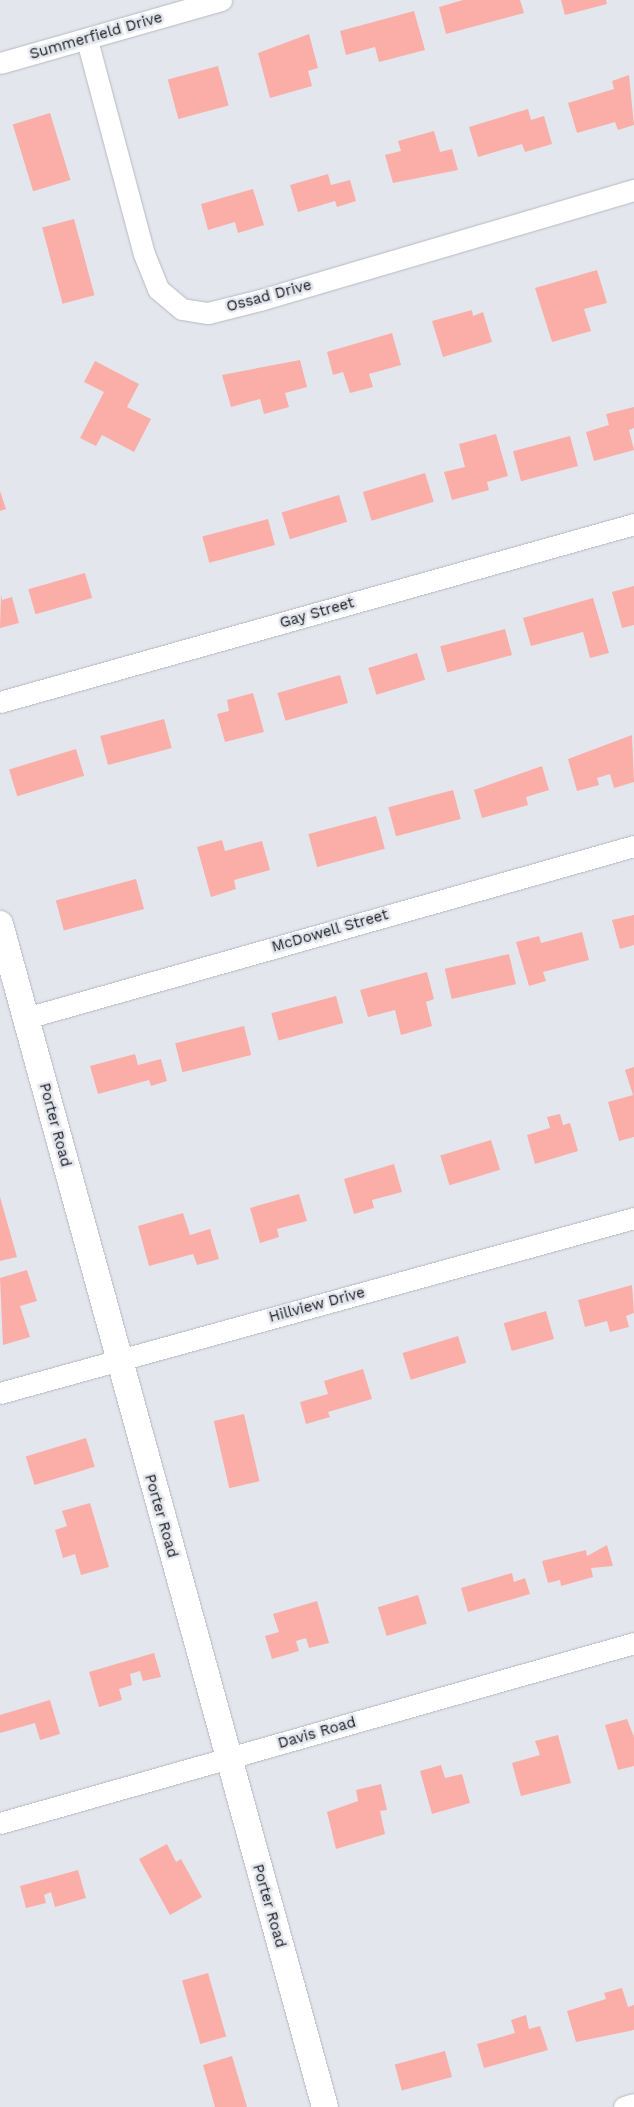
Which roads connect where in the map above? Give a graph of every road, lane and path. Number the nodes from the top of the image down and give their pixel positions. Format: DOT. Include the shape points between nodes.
graph roads {
  1 [pos="221,0"];
  2 [pos="87,40"];
  3 [pos="0,63"];
  4 [pos="634,190"];
  5 [pos="634,524"];
  6 [pos="0,702"];
  7 [pos="634,846"];
  8 [pos="0,924"];
  9 [pos="6,967"];
  10 [pos="26,1018"];
  11 [pos="634,1218"];
  12 [pos="117,1360"];
  13 [pos="0,1393"];
  14 [pos="634,1643"];
  15 [pos="228,1758"];
  16 [pos="0,1823"];
  17 [pos="634,2104"];
  18 [pos="325,2107"];
  19 [pos="624,2107"];
  1 -- 2 [label="street, Summerfield Drive"];
  2 -- 3 [label="street, Summerfield Drive"];
  2 -- 4 [label="street, Ossad Drive" via="144,254 158,289 182,309 208,313 260,300"];
  5 -- 6 [label="street, Gay Street"];
  7 -- 10 [label="street, McDowell Street"];
  8 -- 9 [label="street, Porter Road"];
  9 -- 10 [label="street, Porter Road"];
  10 -- 12 [label="street, Porter Road"];
  11 -- 12 [label="street, Hillview Drive"];
  12 -- 13 [label="street, Hillview Drive"];
  12 -- 15 [label="street, Porter Road"];
  14 -- 15 [label="street, Davis Road"];
  15 -- 16 [label="street, Davis Road"];
  15 -- 18 [label="street, Porter Road"];
  17 -- 19 [label="street"];
}
